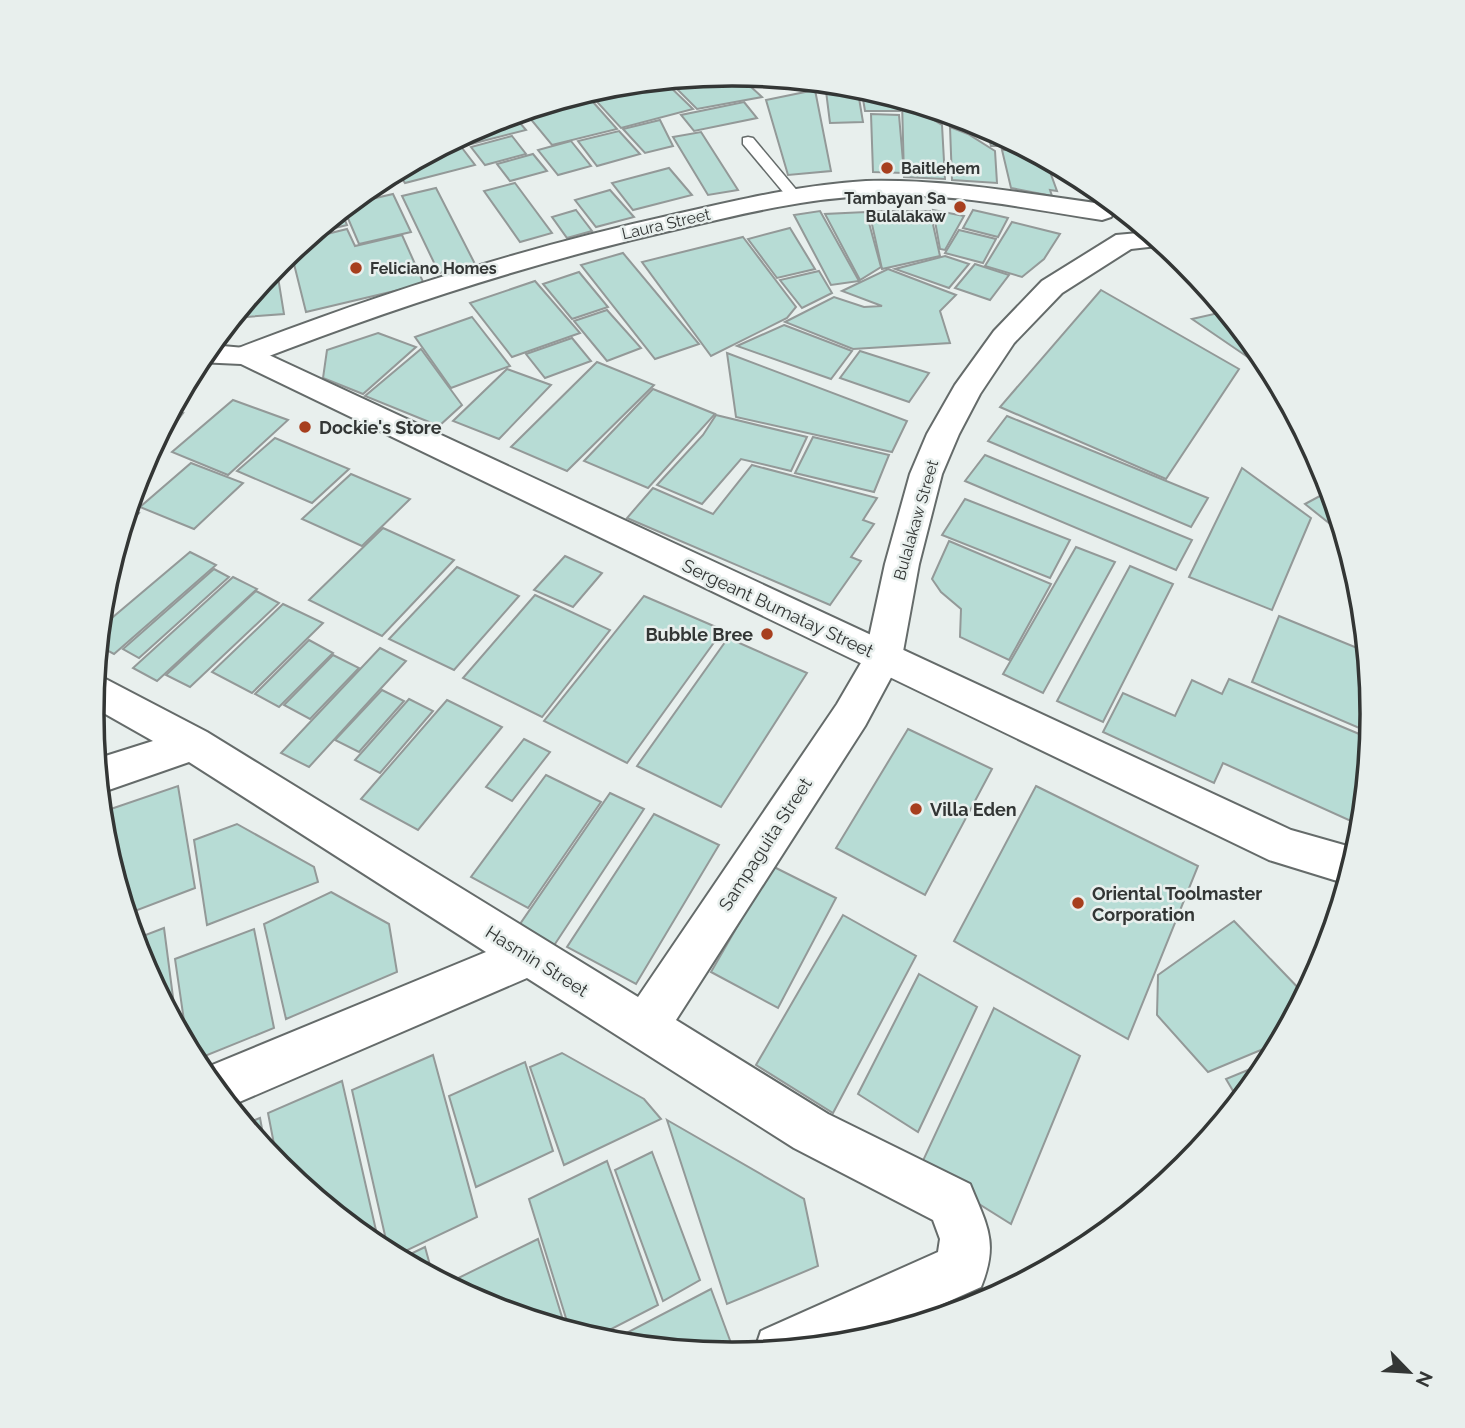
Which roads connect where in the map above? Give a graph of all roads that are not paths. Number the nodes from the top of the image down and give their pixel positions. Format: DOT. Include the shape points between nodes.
graph roads {
  1 [pos="748,141"];
  2 [pos="794,196"];
  3 [pos="1100,205"];
  4 [pos="1102,212"];
  5 [pos="1144,240"];
  6 [pos="1125,241"];
  7 [pos="218,354"];
  8 [pos="246,355"];
  9 [pos="883,657"];
  10 [pos="105,694"];
  11 [pos="193,744"];
  12 [pos="108,773"];
  13 [pos="1342,863"];
  14 [pos="528,956"];
  15 [pos="644,1028"];
  16 [pos="225,1084"];
  17 [pos="807,1338"];
  1 -- 2 [label="lane"];
  2 -- 4 [label="street, Laura Street" via="915,188"];
  2 -- 8 [label="street, Laura Street" via="632,231 504,267"];
  3 -- 4 [label="street"];
  4 -- 6 [label="street"];
  5 -- 6 [label="street, Bulalakaw Street"];
  6 -- 9 [label="street, Bulalakaw Street" via="1052,287 1004,337 967,392 926,474"];
  7 -- 8 [label="street, Sergeant Bumatay Street"];
  8 -- 9 [label="street, Sergeant Bumatay Street"];
  9 -- 13 [label="street, Sergeant Bumatay Street" via="1284,847"];
  9 -- 15 [label="street, Sampaguita Street" via="851,715"];
  10 -- 11 [label="street, Hasmin Street"];
  11 -- 12 [label="street"];
  11 -- 14 [label="street, Hasmin Street"];
  14 -- 15 [label="street, Hasmin Street"];
  14 -- 16 [label="street"];
  15 -- 17 [label="street, Hasmin Street" via="811,1131 952,1202 966,1239 962,1268"];
}
